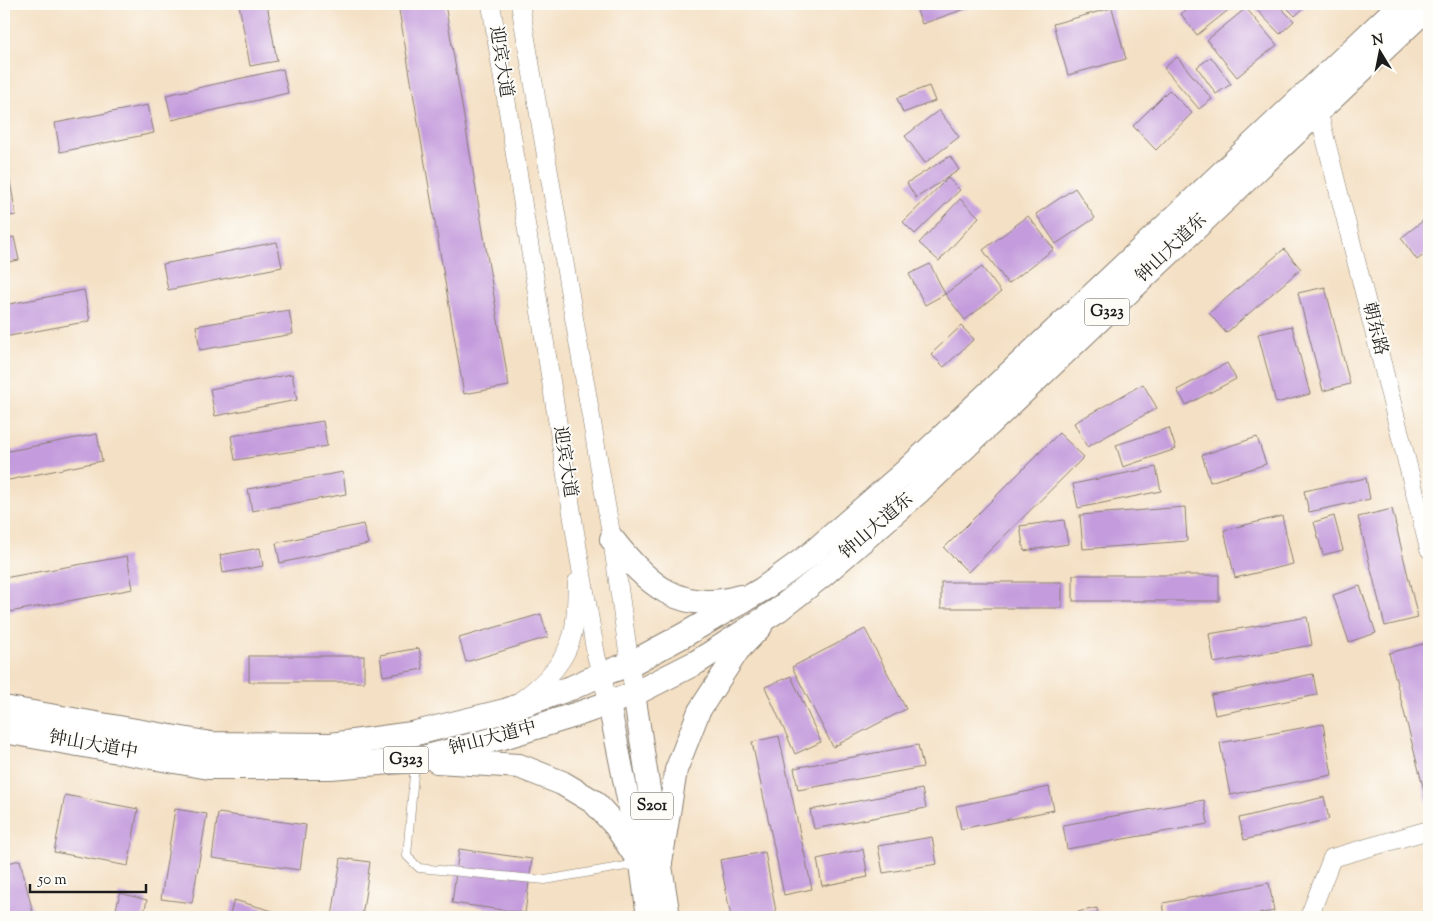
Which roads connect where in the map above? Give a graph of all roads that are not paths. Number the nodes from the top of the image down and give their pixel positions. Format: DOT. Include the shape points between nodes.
graph roads {
  1 [pos="491,4"];
  2 [pos="520,4"];
  3 [pos="1402,4"];
  4 [pos="1429,6"];
  5 [pos="1318,110"];
  6 [pos="612,540"];
  7 [pos="1429,549"];
  8 [pos="579,557"];
  9 [pos="763,589"];
  10 [pos="778,610"];
  11 [pos="630,664"];
  12 [pos="602,674"];
  13 [pos="634,694"];
  14 [pos="609,704"];
  15 [pos="4,708"];
  16 [pos="505,712"];
  17 [pos="4,731"];
  18 [pos="415,760"];
  19 [pos="1429,830"];
  20 [pos="651,863"];
  21 [pos="648,917"];
  22 [pos="668,917"];
  23 [pos="1309,917"];
  1 -- 8 [label="street, 迎宾大道"];
  2 -- 6 [label="street, 迎宾大道"];
  3 -- 9 [label="highway, 钟山大道东 / G323" via="905,472 811,554"];
  4 -- 5 [label="highway, 钟山大道东 / G323"];
  5 -- 7 [label="street, 朝东路"];
  5 -- 10 [label="highway, 钟山大道东 / G323" via="916,493"];
  6 -- 9 [label="highway" via="633,566 673,596 701,603 726,601"];
  6 -- 11 [label="street, 迎宾大道"];
  8 -- 12 [label="street, 迎宾大道"];
  8 -- 16 [label="street" via="573,635 569,645 539,687"];
  9 -- 11 [label="highway, 钟山大道中 / G323"];
  10 -- 13 [label="highway, 钟山大道中 / G323" via="697,662"];
  10 -- 20 [label="main road" via="738,651 699,711 676,770"];
  11 -- 12 [label="highway, 钟山大道中 / G323"];
  11 -- 13 [label="street, 迎宾大道"];
  12 -- 14 [label="street, 迎宾大道"];
  12 -- 16 [label="highway, 钟山大道中 / G323"];
  13 -- 14 [label="highway, 钟山大道中 / G323"];
  13 -- 20 [label="main road, 迎宾大道 / S201"];
  14 -- 18 [label="highway, 钟山大道中 / G323"];
  14 -- 20 [label="main road, 迎宾大道 / S201"];
  15 -- 16 [label="highway, 钟山大道中 / G323" via="211,744 331,745 412,734"];
  17 -- 18 [label="highway, 钟山大道中 / G323" via="209,767 331,767"];
  18 -- 20 [label="highway" via="519,766 562,783 594,802"];
  18 -- 20 [label="lane" via="407,856 419,868 545,880"];
  19 -- 23 [label="street" via="1332,858"];
  20 -- 21 [label="main road, 迎宾大道 / S201"];
  20 -- 22 [label="main road, 迎宾大道 / S201"];
}
